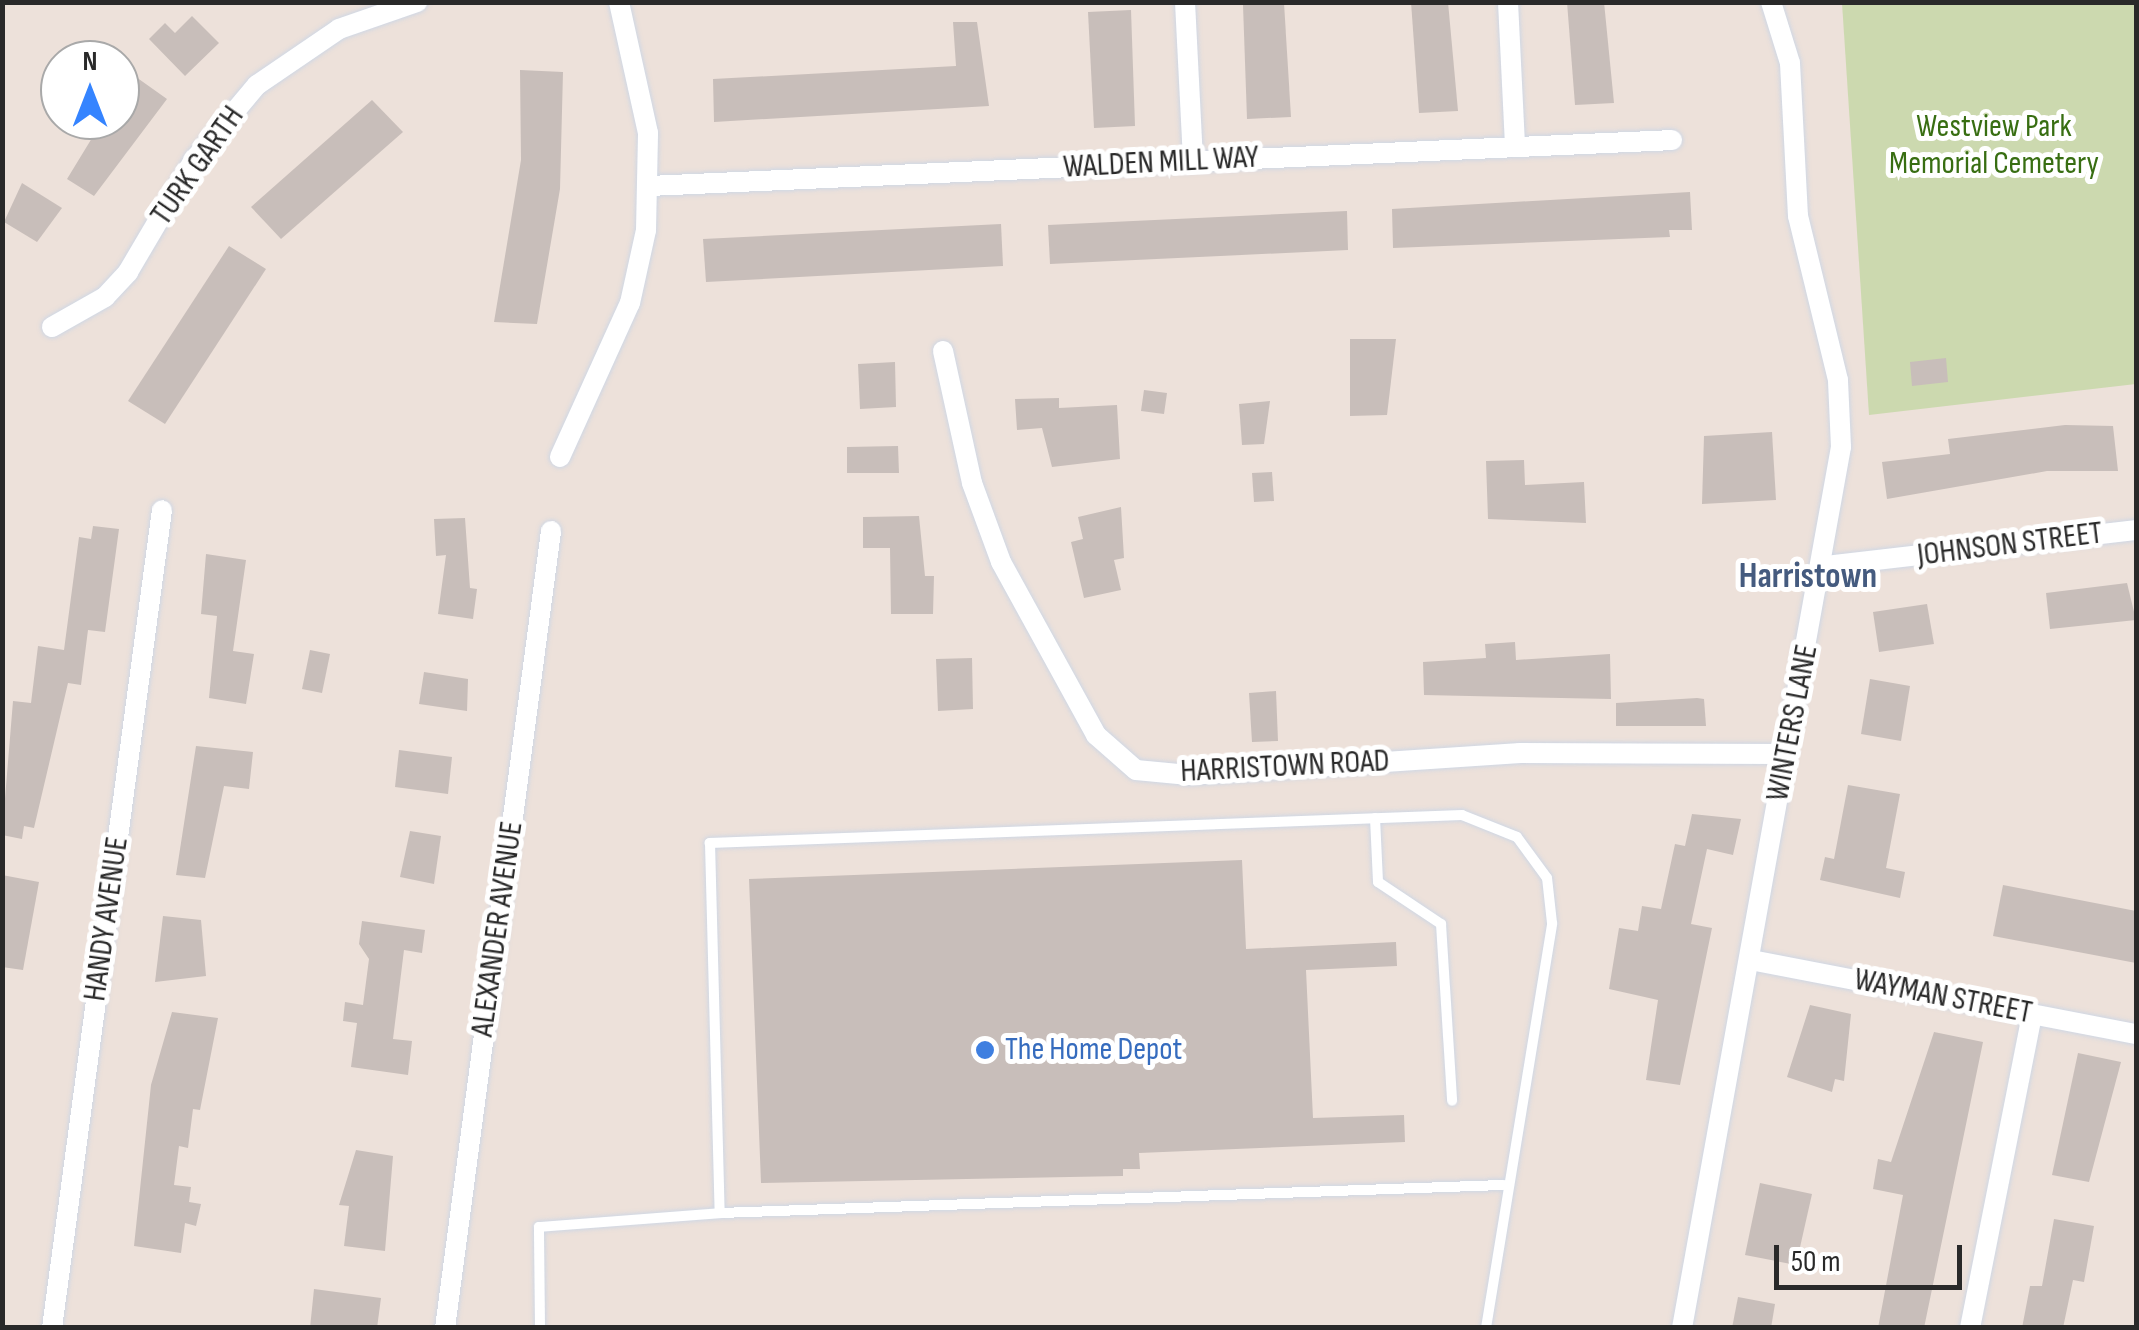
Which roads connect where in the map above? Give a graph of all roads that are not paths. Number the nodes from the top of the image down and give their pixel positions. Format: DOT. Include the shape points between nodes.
graph roads {
  1 [pos="417,2"];
  2 [pos="618,2"];
  3 [pos="1185,2"];
  4 [pos="1508,2"];
  5 [pos="1771,2"];
  6 [pos="1672,140"];
  7 [pos="1515,147"];
  8 [pos="1193,162"];
  9 [pos="650,186"];
  10 [pos="52,327"];
  11 [pos="943,351"];
  12 [pos="560,456"];
  13 [pos="162,510"];
  14 [pos="2136,530"];
  15 [pos="551,531"];
  16 [pos="1825,566"];
  17 [pos="1785,754"];
  18 [pos="1375,818"];
  19 [pos="1750,960"];
  20 [pos="2032,1015"];
  21 [pos="2136,1034"];
  22 [pos="1452,1101"];
  23 [pos="1504,1185"];
  24 [pos="720,1214"];
  25 [pos="52,1328"];
  26 [pos="444,1328"];
  27 [pos="540,1328"];
  28 [pos="1486,1328"];
  29 [pos="1682,1328"];
  30 [pos="1970,1328"];
  1 -- 10 [label="street, TURK GARTH" via="339,29 258,85 194,160 128,272 104,297"];
  2 -- 9 [label="street" via="642,101"];
  3 -- 8 [label="street"];
  4 -- 7 [label="street"];
  5 -- 16 [label="street, WINTERS LANE" via="1790,62 1803,250 1842,410"];
  6 -- 7 [label="street, WALDEN MILL WAY"];
  7 -- 8 [label="street, WALDEN MILL WAY"];
  8 -- 9 [label="street, WALDEN MILL WAY"];
  9 -- 12 [label="street" via="630,303"];
  11 -- 17 [label="street, HARRISTOWN ROAD" via="972,482 1000,562 1096,735 1136,770 1190,776 1520,753"];
  13 -- 25 [label="street, HANDY AVENUE"];
  14 -- 16 [label="street, JOHNSON STREET"];
  15 -- 26 [label="street, ALEXANDER AVENUE"];
  16 -- 17 [label="street, WINTERS LANE"];
  17 -- 19 [label="street, WINTERS LANE"];
  18 -- 22 [label="lane" via="1378,882 1441,924"];
  18 -- 23 [label="lane" via="1480,818 1517,837 1547,878 1552,923"];
  18 -- 24 [label="lane" via="710,843"];
  19 -- 20 [label="street, WAYMAN STREET"];
  19 -- 29 [label="street, WINTERS LANE"];
  20 -- 21 [label="street, WAYMAN STREET"];
  20 -- 30 [label="street"];
  23 -- 24 [label="lane"];
  23 -- 28 [label="lane"];
  24 -- 27 [label="lane" via="539,1227"];
}
